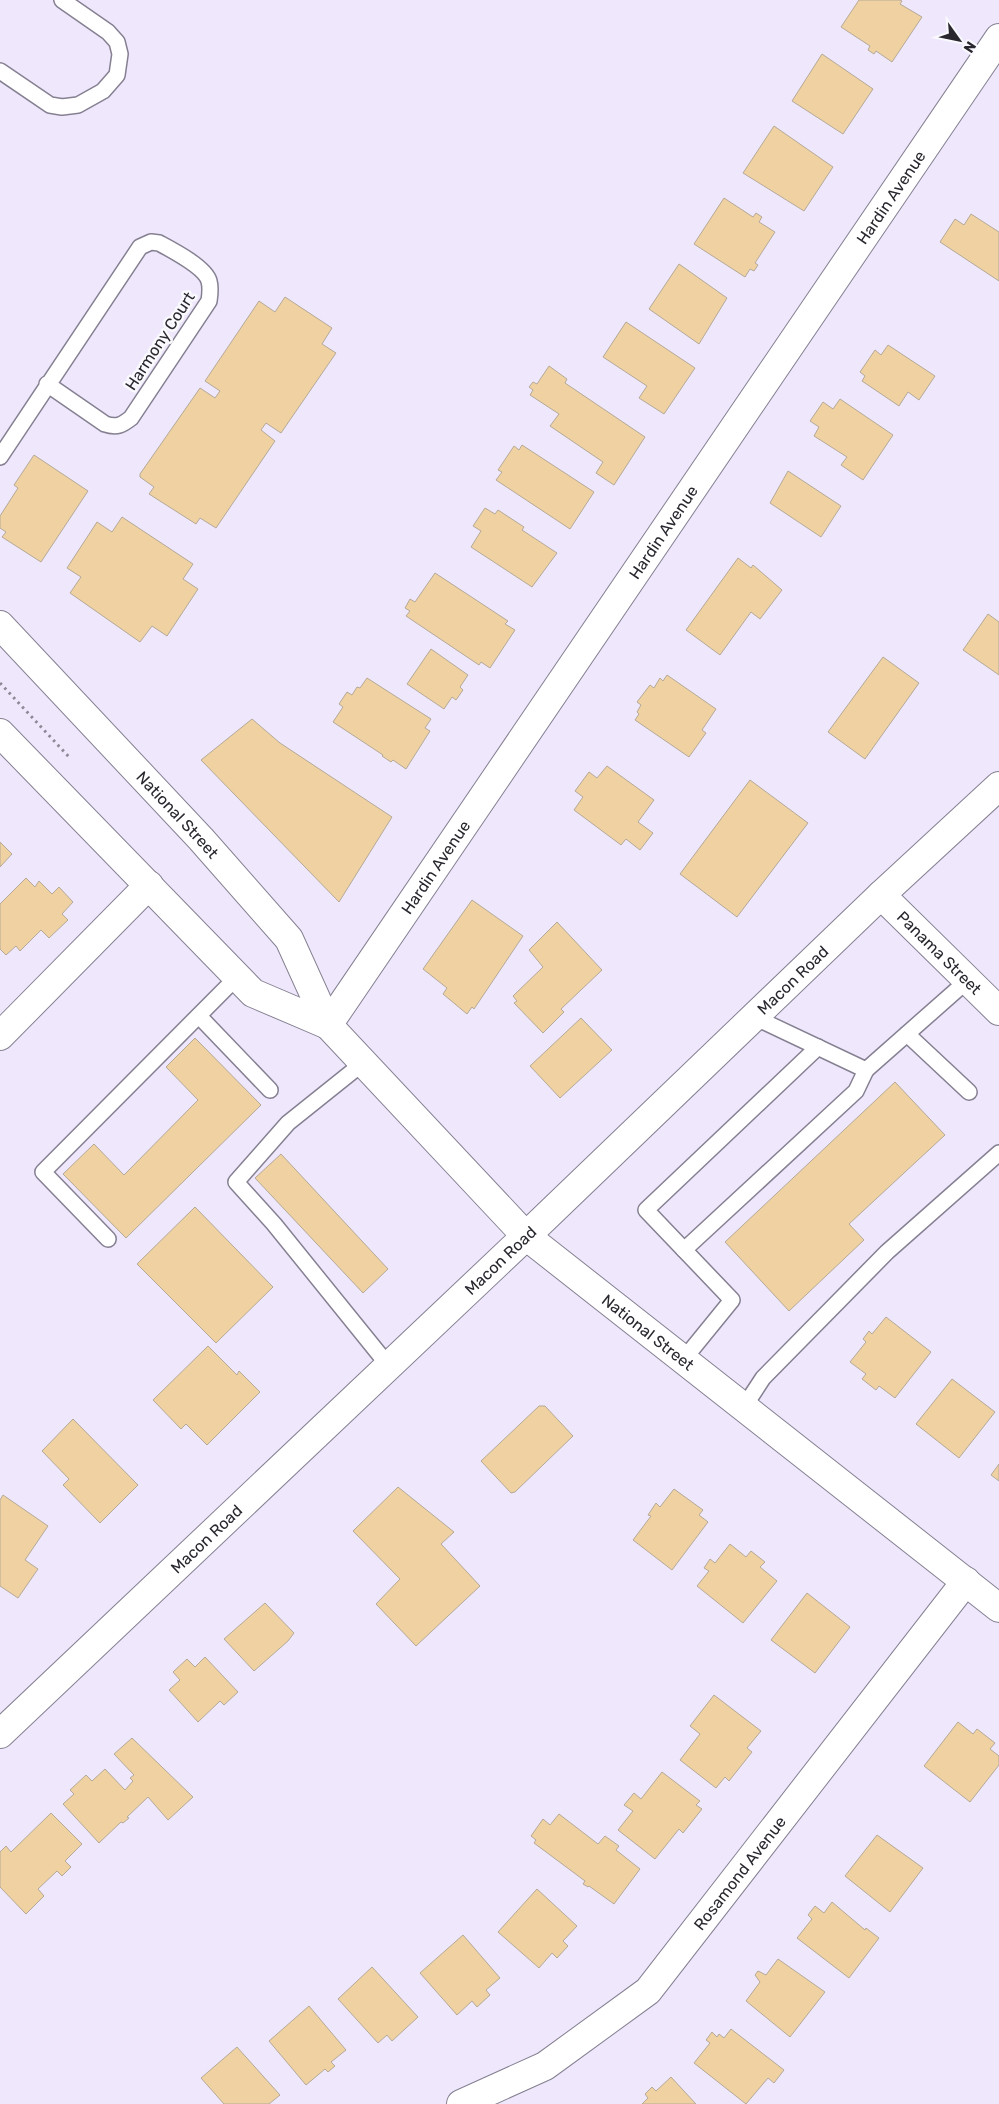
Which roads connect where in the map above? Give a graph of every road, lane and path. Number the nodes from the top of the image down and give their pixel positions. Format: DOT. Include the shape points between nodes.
graph roads {
  1 [pos="62,0"];
  2 [pos="999,38"];
  3 [pos="0,70"];
  4 [pos="47,384"];
  5 [pos="0,457"];
  6 [pos="0,625"];
  7 [pos="0,733"];
  8 [pos="999,786"];
  9 [pos="149,884"];
  10 [pos="881,895"];
  11 [pos="238,977"];
  12 [pos="968,980"];
  13 [pos="999,1011"];
  14 [pos="199,1016"];
  15 [pos="754,1017"];
  16 [pos="328,1025"];
  17 [pos="908,1034"];
  18 [pos="0,1036"];
  19 [pos="818,1047"];
  20 [pos="363,1063"];
  21 [pos="866,1070"];
  22 [pos="270,1090"];
  23 [pos="969,1092"];
  24 [pos="999,1153"];
  25 [pos="526,1236"];
  26 [pos="108,1239"];
  27 [pos="684,1250"];
  28 [pos="684,1359"];
  29 [pos="388,1365"];
  30 [pos="744,1407"];
  31 [pos="966,1581"];
  32 [pos="999,1608"];
  33 [pos="0,1734"];
  34 [pos="461,2104"];
  1 -- 3 [label="lane" via="117,42 120,54 116,75 103,91 78,106 62,107 50,104"];
  2 -- 16 [label="main road, Hardin Avenue"];
  4 -- 4 [label="lane, Harmony Court" via="134,254 145,243 159,243 204,271 211,290 209,301 131,418 114,427 105,424"];
  4 -- 5 [label="lane, Harmony Court"];
  6 -- 16 [label="main road, National Street" via="201,839 289,939"];
  7 -- 9 [label="main road, National Street"];
  8 -- 10 [label="main road, Macon Road"];
  9 -- 11 [label="main road, National Street"];
  9 -- 18 [label="main road"];
  10 -- 12 [label="main road, Panama Street"];
  10 -- 15 [label="main road, Macon Road"];
  11 -- 14 [label="lane"];
  11 -- 16 [label="main road, National Street" via="253,993"];
  12 -- 13 [label="main road, Panama Street"];
  12 -- 17 [label="lane"];
  14 -- 22 [label="lane"];
  14 -- 26 [label="lane" via="43,1172"];
  15 -- 19 [label="lane"];
  15 -- 25 [label="main road, Macon Road"];
  16 -- 20 [label="main road, National Street"];
  17 -- 21 [label="lane"];
  17 -- 23 [label="lane"];
  19 -- 21 [label="lane"];
  19 -- 27 [label="lane" via="646,1210"];
  20 -- 25 [label="main road, National Street"];
  20 -- 29 [label="lane" via="288,1123 236,1182"];
  21 -- 27 [label="lane" via="856,1091"];
  24 -- 30 [label="lane" via="887,1252 763,1378"];
  25 -- 28 [label="main road, National Street"];
  25 -- 29 [label="main road, Macon Road"];
  27 -- 28 [label="lane" via="732,1300"];
  28 -- 30 [label="main road, National Street"];
  29 -- 33 [label="main road, Macon Road"];
  30 -- 31 [label="main road, National Street"];
  31 -- 32 [label="main road, National Street"];
  31 -- 34 [label="main road, Rosamond Avenue" via="648,1991 545,2066"];
}
